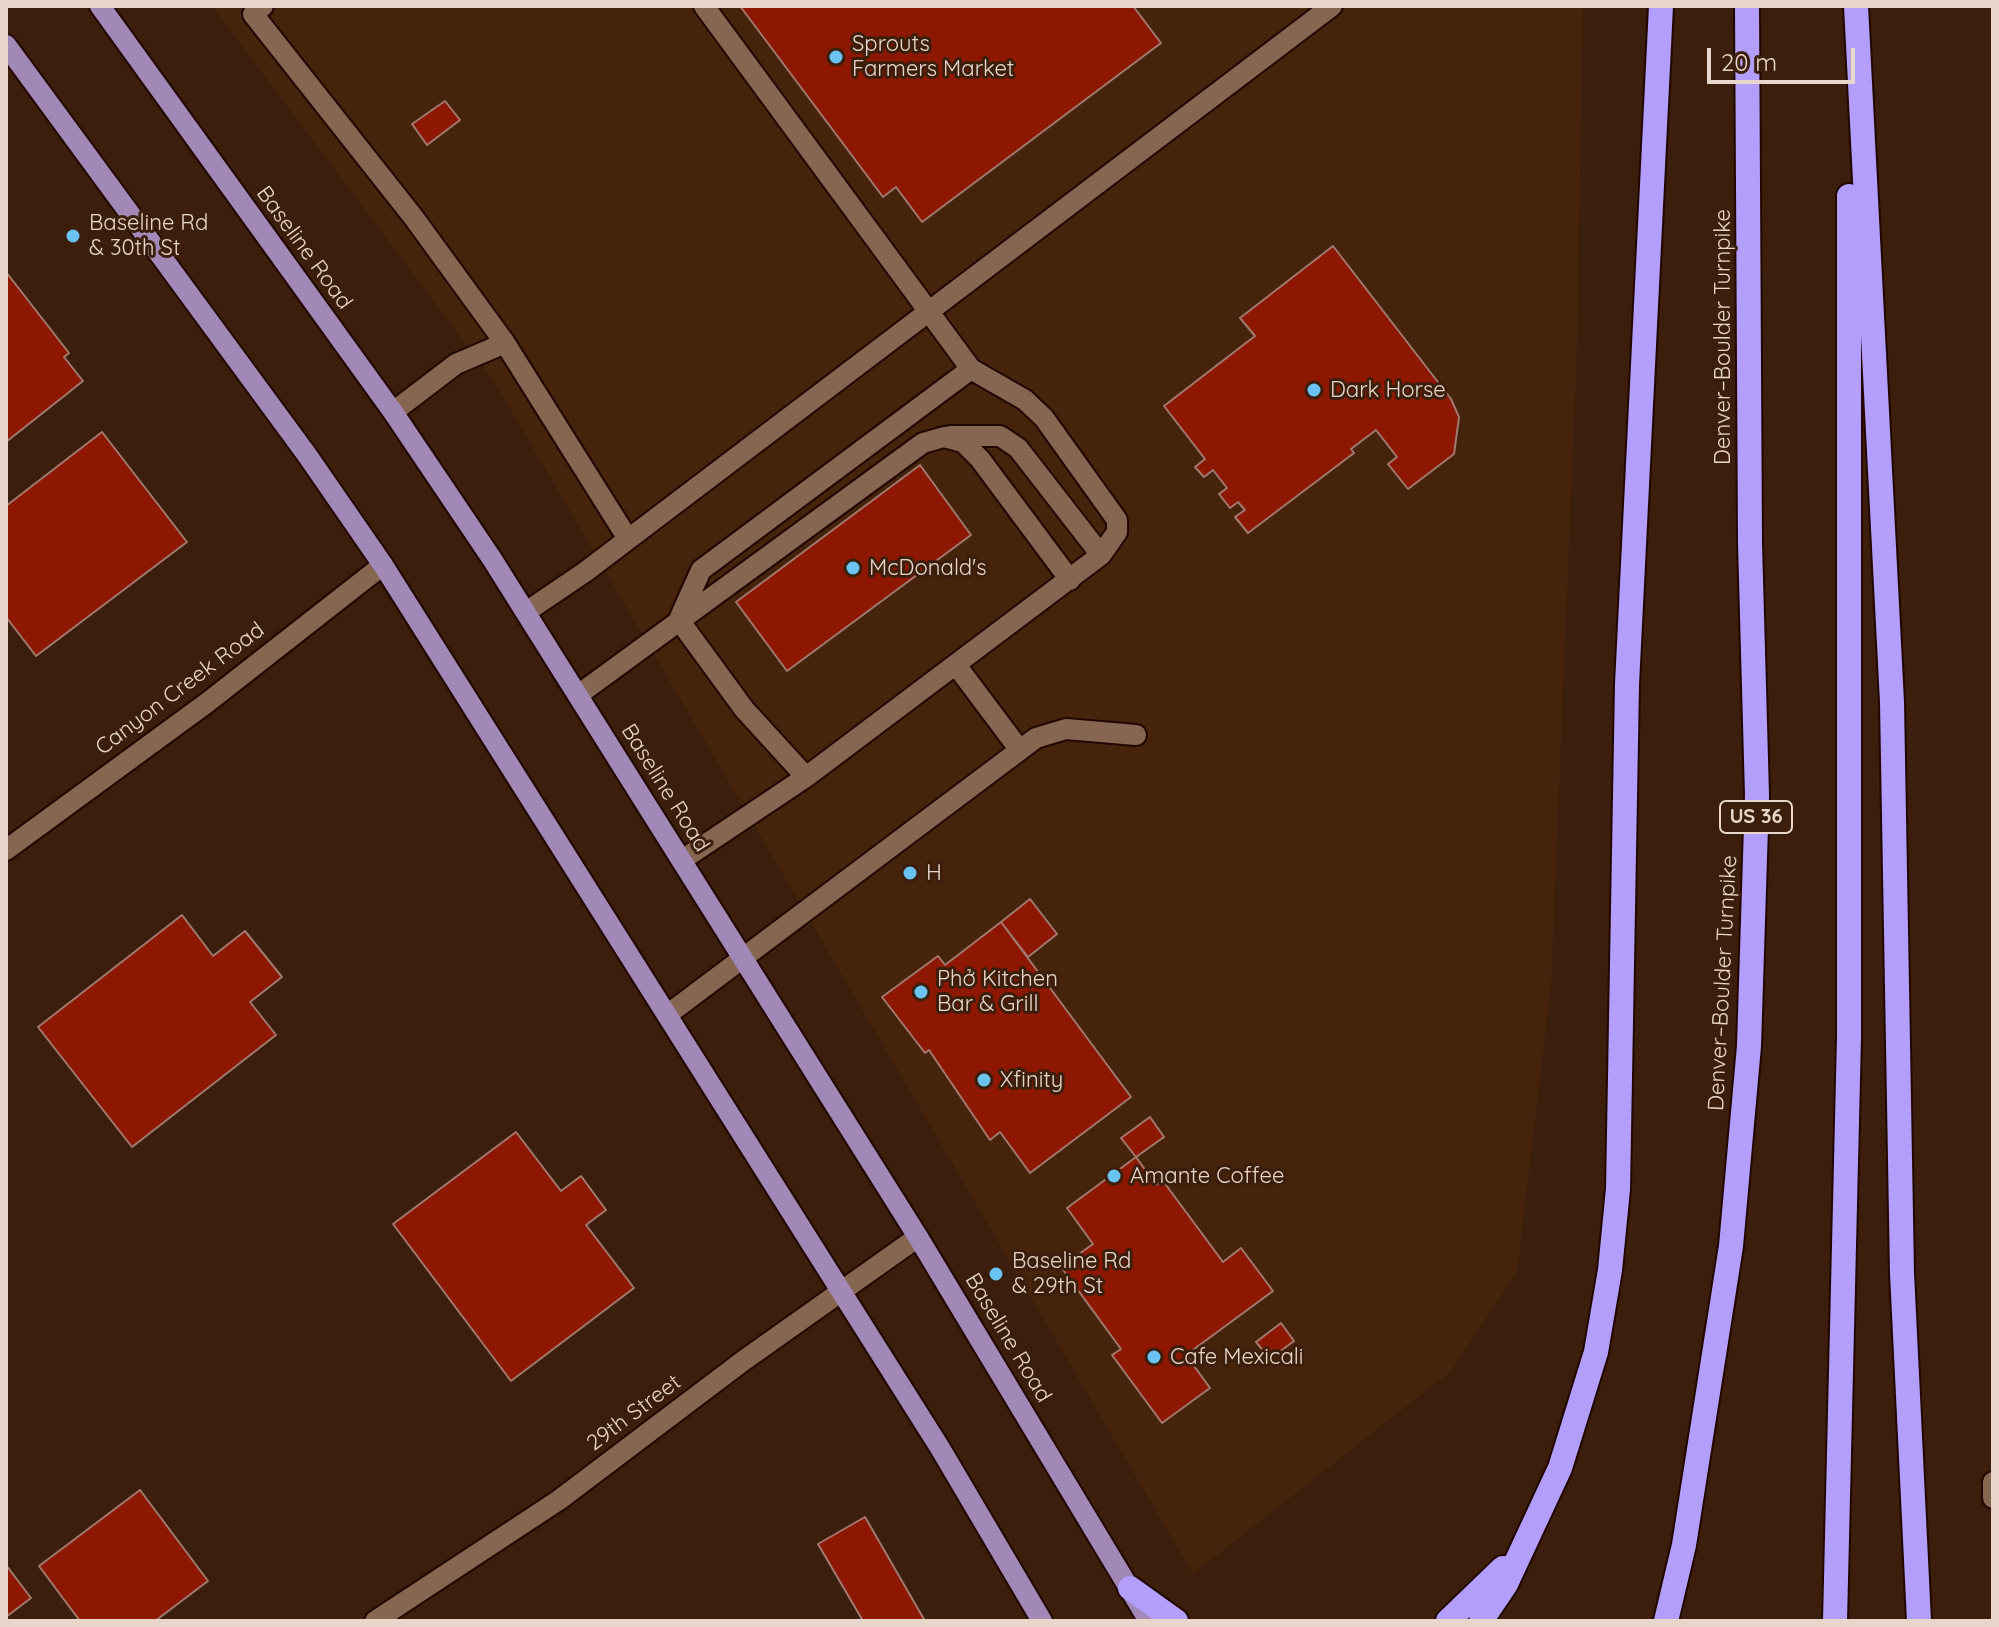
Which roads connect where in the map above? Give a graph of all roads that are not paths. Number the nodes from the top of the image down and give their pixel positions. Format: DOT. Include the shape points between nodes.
graph roads {
  1 [pos="100,6"];
  2 [pos="704,6"];
  3 [pos="1332,6"];
  4 [pos="1661,6"];
  5 [pos="1747,6"];
  6 [pos="1849,6"];
  7 [pos="1856,6"];
  8 [pos="254,9"];
  9 [pos="6,45"];
  10 [pos="930,311"];
  11 [pos="505,343"];
  12 [pos="971,369"];
  13 [pos="393,412"];
  14 [pos="944,437"];
  15 [pos="628,539"];
  16 [pos="1101,555"];
  17 [pos="383,565"];
  18 [pos="1070,580"];
  19 [pos="526,612"];
  20 [pos="679,620"];
  21 [pos="956,665"];
  22 [pos="578,695"];
  23 [pos="1136,735"];
  24 [pos="1019,749"];
  25 [pos="806,777"];
  26 [pos="6,850"];
  27 [pos="682,860"];
  28 [pos="743,961"];
  29 [pos="667,1015"];
  30 [pos="918,1237"];
  31 [pos="840,1291"];
  32 [pos="1993,1482"];
  33 [pos="1993,1498"];
  34 [pos="1526,1543"];
  35 [pos="1130,1588"];
  36 [pos="375,1621"];
  37 [pos="1042,1621"];
  38 [pos="1149,1621"];
  39 [pos="1176,1621"];
  40 [pos="1448,1621"];
  41 [pos="1481,1621"];
  42 [pos="1666,1621"];
  43 [pos="1835,1621"];
  44 [pos="1919,1621"];
  1 -- 13 [label="main road, Baseline Road"];
  2 -- 10 [label="street"];
  3 -- 10 [label="street"];
  4 -- 34 [label="highway" via="1627,684 1618,1189 1596,1352 1560,1468"];
  5 -- 42 [label="highway, Denver–Boulder Turnpike / US 36" via="1749,527 1757,795 1749,1046 1731,1246 1684,1545"];
  6 -- 43 [label="highway" via="1849,1037"];
  7 -- 44 [label="highway" via="1892,702 1902,1273"];
  8 -- 11 [label="street"];
  9 -- 17 [label="main road"];
  10 -- 12 [label="street"];
  10 -- 15 [label="street"];
  11 -- 13 [label="street" via="456,364"];
  11 -- 15 [label="street"];
  12 -- 16 [label="street" via="1025,400 1044,418 1111,508 1117,532"];
  12 -- 20 [label="street" via="701,570"];
  13 -- 19 [label="main road, Baseline Road"];
  14 -- 16 [label="street" via="1000,436 1018,448"];
  14 -- 18 [label="street" via="963,442 980,459"];
  14 -- 20 [label="street" via="923,443"];
  15 -- 19 [label="street"];
  16 -- 18 [label="street"];
  17 -- 26 [label="street, Canyon Creek Road"];
  17 -- 29 [label="main road"];
  18 -- 21 [label="street"];
  19 -- 22 [label="main road, Baseline Road"];
  20 -- 22 [label="street"];
  20 -- 25 [label="street" via="744,709"];
  21 -- 24 [label="street"];
  21 -- 25 [label="street"];
  22 -- 27 [label="main road, Baseline Road"];
  23 -- 24 [label="street" via="1066,729"];
  24 -- 28 [label="street"];
  25 -- 27 [label="street"];
  27 -- 28 [label="main road, Baseline Road"];
  28 -- 29 [label="street"];
  28 -- 30 [label="main road, Baseline Road"];
  29 -- 31 [label="main road"];
  30 -- 31 [label="street, 29th Street"];
  30 -- 35 [label="main road, Baseline Road"];
  31 -- 36 [label="street, 29th Street" via="559,1500"];
  31 -- 37 [label="main road"];
  32 -- 33 [label="street"];
  34 -- 40 [label="highway"];
  34 -- 41 [label="highway"];
  35 -- 38 [label="main road, Baseline Road"];
  35 -- 39 [label="highway"];
}
